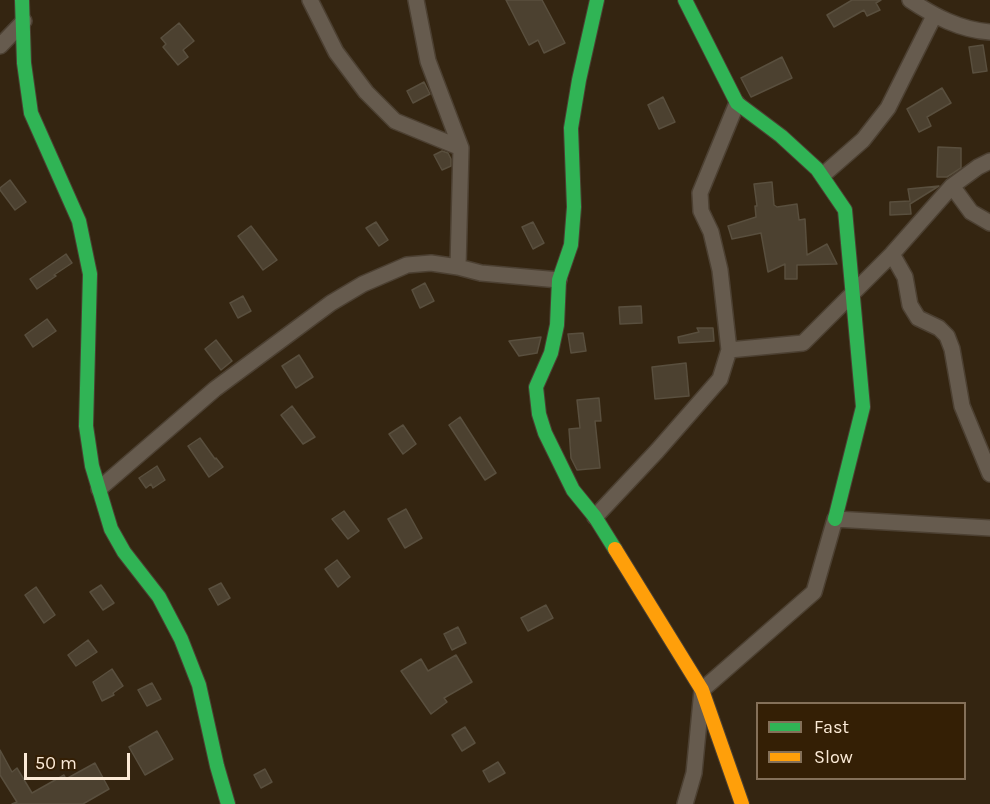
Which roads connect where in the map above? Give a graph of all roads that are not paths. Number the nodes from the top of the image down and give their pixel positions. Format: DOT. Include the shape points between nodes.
graph roads {
  1 [pos="22,0"];
  2 [pos="310,0"];
  3 [pos="416,0"];
  4 [pos="597,0"];
  5 [pos="685,0"];
  6 [pos="910,0"];
  7 [pos="934,16"];
  8 [pos="24,21"];
  9 [pos="990,32"];
  10 [pos="0,46"];
  11 [pos="737,103"];
  12 [pos="461,148"];
  13 [pos="990,161"];
  14 [pos="823,175"];
  15 [pos="952,186"];
  16 [pos="990,223"];
  17 [pos="891,254"];
  18 [pos="458,267"];
  19 [pos="559,280"];
  20 [pos="854,292"];
  21 [pos="729,350"];
  22 [pos="990,474"];
  23 [pos="99,489"];
  24 [pos="595,517"];
  25 [pos="835,519"];
  26 [pos="990,528"];
  27 [pos="702,690"];
  28 [pos="228,804"];
  29 [pos="685,804"];
  30 [pos="742,804"];
  1 -- 8 [label="street"];
  2 -- 12 [label="street" via="336,52 366,92 395,120"];
  3 -- 12 [label="street" via="428,61"];
  4 -- 19 [label="street" via="571,129 571,245"];
  5 -- 11 [label="street"];
  6 -- 7 [label="street"];
  7 -- 9 [label="street"];
  7 -- 14 [label="street" via="888,108 863,140"];
  8 -- 10 [label="street"];
  8 -- 23 [label="street" via="24,63 31,113 79,221 90,274 86,426"];
  11 -- 14 [label="street"];
  11 -- 21 [label="street" via="700,193 701,211 711,232 720,270"];
  12 -- 18 [label="street"];
  13 -- 15 [label="street"];
  14 -- 20 [label="street" via="845,210"];
  15 -- 16 [label="street" via="971,212"];
  15 -- 17 [label="street"];
  17 -- 20 [label="street"];
  17 -- 22 [label="street" via="905,277 910,304 918,318 947,336 962,406"];
  18 -- 19 [label="street" via="481,273"];
  18 -- 23 [label="street" via="407,265 331,303 216,389"];
  19 -- 24 [label="street" via="557,325 536,387 539,414 573,490"];
  20 -- 21 [label="street" via="803,343"];
  20 -- 25 [label="street" via="863,407"];
  21 -- 24 [label="street" via="720,379"];
  23 -- 28 [label="street" via="111,529 159,597 182,639 199,685"];
  24 -- 27 [label="street"];
  25 -- 26 [label="street"];
  25 -- 27 [label="street" via="814,592"];
  27 -- 29 [label="street" via="694,773"];
  27 -- 30 [label="street"];
}
